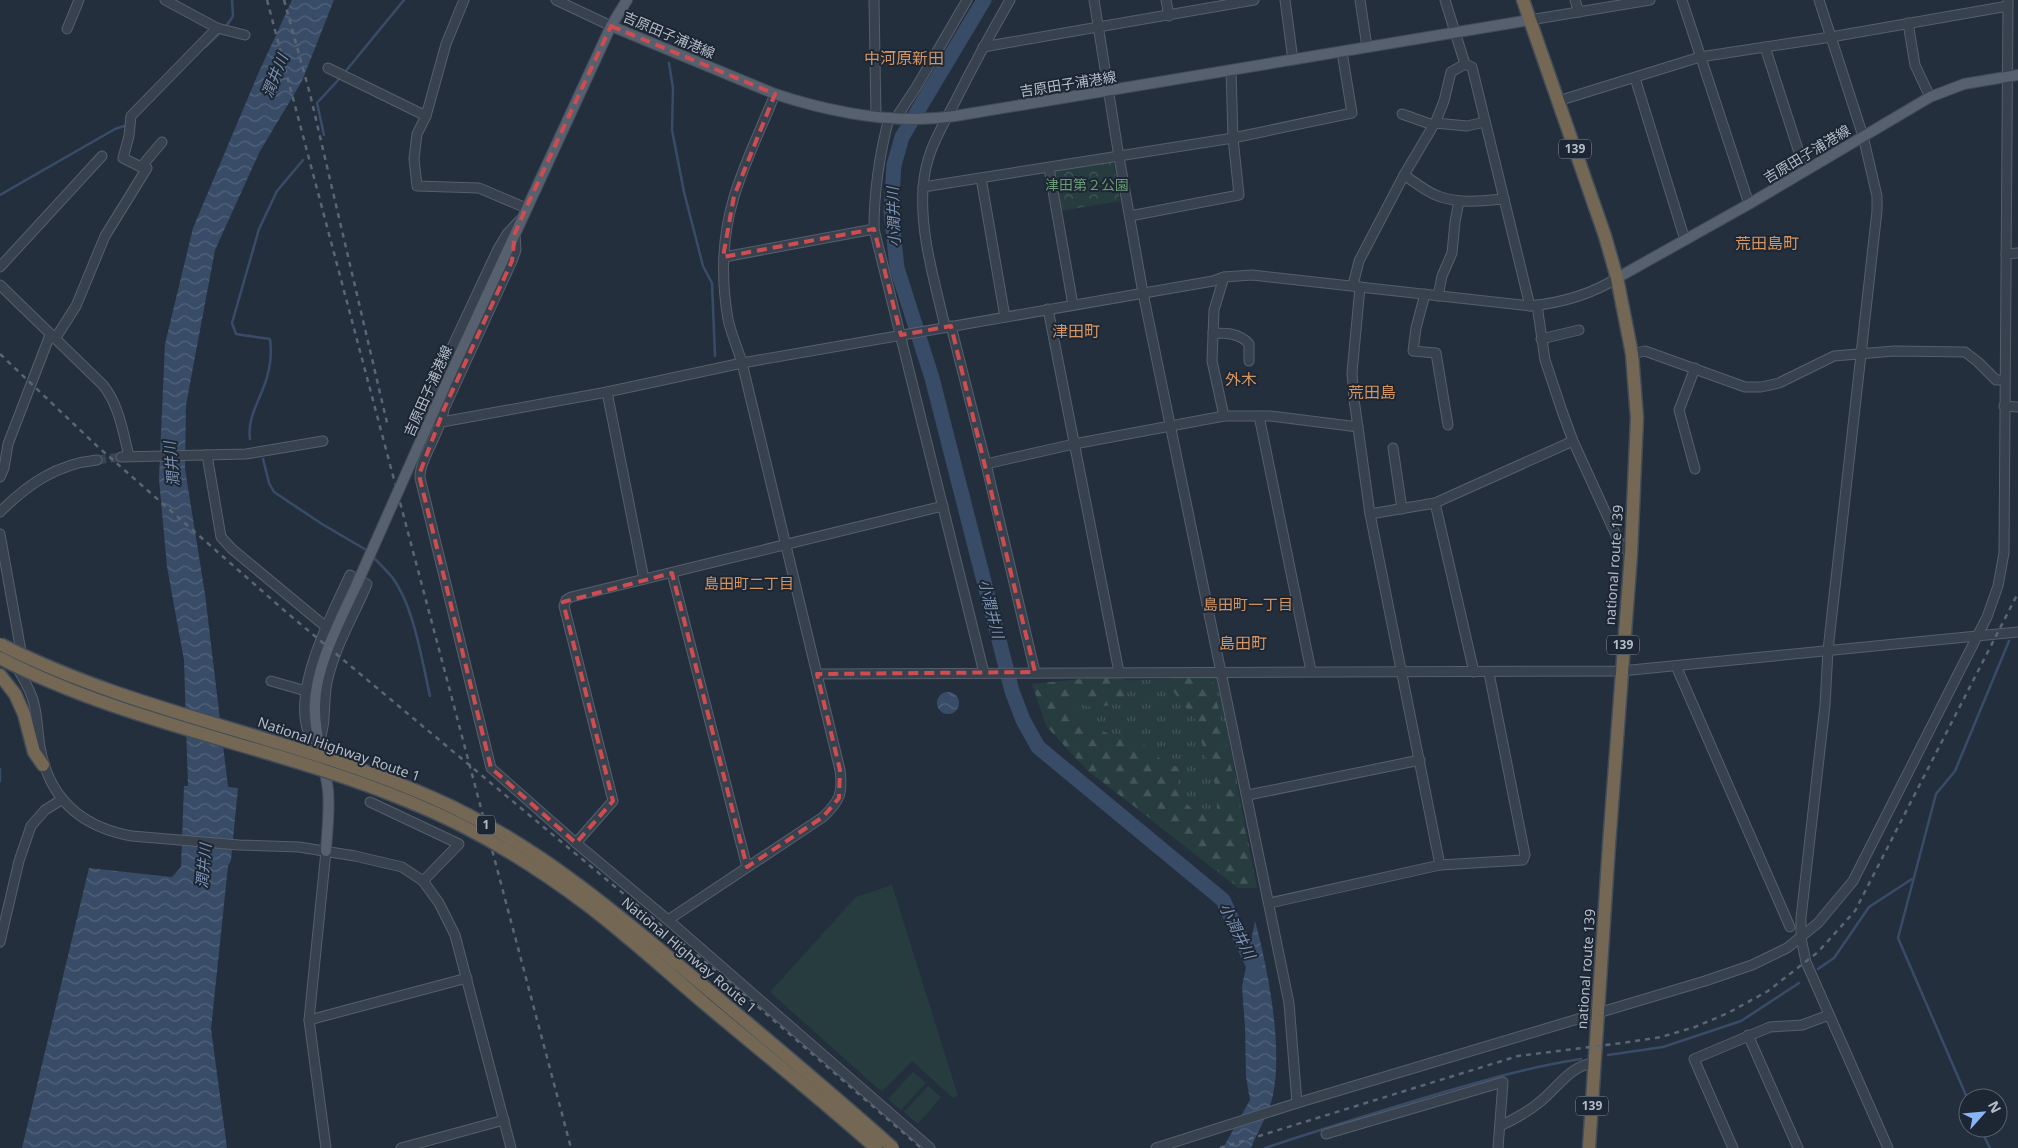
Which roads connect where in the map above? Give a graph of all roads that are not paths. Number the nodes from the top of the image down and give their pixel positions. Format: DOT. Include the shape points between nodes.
graph roads {
  1 [pos="79,0"];
  2 [pos="165,0"];
  3 [pos="464,0"];
  4 [pos="556,0"];
  5 [pos="619,0"];
  6 [pos="627,0"];
  7 [pos="874,0"];
  8 [pos="967,0"];
  9 [pos="1010,0"];
  10 [pos="1094,0"];
  11 [pos="1166,0"];
  12 [pos="1254,0"];
  13 [pos="1285,0"];
  14 [pos="1360,0"];
  15 [pos="1445,0"];
  16 [pos="1523,0"];
  17 [pos="1575,0"];
  18 [pos="1650,0"];
  19 [pos="1682,0"];
  20 [pos="1819,0"];
  21 [pos="1228,2"];
  22 [pos="1623,2"];
  23 [pos="2008,3"];
  24 [pos="1578,12"];
  25 [pos="1169,16"];
  26 [pos="1530,20"];
  27 [pos="1908,23"];
  28 [pos="611,26"];
  29 [pos="67,28"];
  30 [pos="1098,28"];
  31 [pos="221,29"];
  32 [pos="1456,32"];
  33 [pos="245,35"];
  34 [pos="1831,37"];
  35 [pos="982,47"];
  36 [pos="1367,47"];
  37 [pos="1765,48"];
  38 [pos="1342,52"];
  39 [pos="1700,57"];
  40 [pos="1293,60"];
  41 [pos="1465,64"];
  42 [pos="328,68"];
  43 [pos="1231,70"];
  44 [pos="2018,75"];
  45 [pos="2007,77"];
  46 [pos="1635,78"];
  47 [pos="1108,91"];
  48 [pos="775,94"];
  49 [pos="1930,97"];
  50 [pos="1558,101"];
  51 [pos="1402,114"];
  52 [pos="426,116"];
  53 [pos="876,117"];
  54 [pos="895,118"];
  55 [pos="944,118"];
  56 [pos="1485,122"];
  57 [pos="1434,124"];
  58 [pos="1863,136"];
  59 [pos="1233,138"];
  60 [pos="162,142"];
  61 [pos="102,156"];
  62 [pos="1119,157"];
  63 [pos="141,167"];
  64 [pos="1049,168"];
  65 [pos="1805,171"];
  66 [pos="1404,175"];
  67 [pos="981,178"];
  68 [pos="923,187"];
  69 [pos="1504,198"];
  70 [pos="1459,201"];
  71 [pos="1749,204"];
  72 [pos="526,208"];
  73 [pos="1130,216"];
  74 [pos="521,218"];
  75 [pos="874,229"];
  76 [pos="515,233"];
  77 [pos="1686,240"];
  78 [pos="2018,253"];
  79 [pos="2006,254"];
  80 [pos="724,257"];
  81 [pos="0,267"];
  82 [pos="1224,277"];
  83 [pos="1617,278"];
  84 [pos="0,286"];
  85 [pos="1357,286"];
  86 [pos="1143,293"];
  87 [pos="1425,294"];
  88 [pos="1438,296"];
  89 [pos="1074,305"];
  90 [pos="1534,305"];
  91 [pos="1048,309"];
  92 [pos="1005,317"];
  93 [pos="948,327"];
  94 [pos="1579,330"];
  95 [pos="1213,333"];
  96 [pos="901,335"];
  97 [pos="53,337"];
  98 [pos="1541,339"];
  99 [pos="1861,353"];
  100 [pos="1632,354"];
  101 [pos="1249,361"];
  102 [pos="742,363"];
  103 [pos="1695,368"];
  104 [pos="2004,380"];
  105 [pos="607,392"];
  106 [pos="2004,406"];
  107 [pos="2018,407"];
  108 [pos="1224,416"];
  109 [pos="1259,416"];
  110 [pos="442,422"];
  111 [pos="1448,426"];
  112 [pos="1358,427"];
  113 [pos="1170,428"];
  114 [pos="323,441"];
  115 [pos="1573,441"];
  116 [pos="1074,444"];
  117 [pos="1393,448"];
  118 [pos="207,456"];
  119 [pos="97,460"];
  120 [pos="986,464"];
  121 [pos="1695,469"];
  122 [pos="0,477"];
  123 [pos="1435,504"];
  124 [pos="943,506"];
  125 [pos="1402,509"];
  126 [pos="0,512"];
  127 [pos="1370,514"];
  128 [pos="0,534"];
  129 [pos="785,546"];
  130 [pos="1631,554"];
  131 [pos="672,573"];
  132 [pos="644,579"];
  133 [pos="326,627"];
  134 [pos="2018,632"];
  135 [pos="1976,636"];
  136 [pos="0,639"];
  137 [pos="0,644"];
  138 [pos="1828,650"];
  139 [pos="0,658"];
  140 [pos="1676,666"];
  141 [pos="1400,671"];
  142 [pos="1621,671"];
  143 [pos="1119,672"];
  144 [pos="1221,672"];
  145 [pos="1312,672"];
  146 [pos="1474,672"];
  147 [pos="988,673"];
  148 [pos="1032,673"];
  149 [pos="1489,673"];
  150 [pos="817,674"];
  151 [pos="0,675"];
  152 [pos="271,681"];
  153 [pos="25,682"];
  154 [pos="306,691"];
  155 [pos="318,743"];
  156 [pos="1420,760"];
  157 [pos="44,764"];
  158 [pos="1248,795"];
  159 [pos="61,800"];
  160 [pos="370,802"];
  161 [pos="576,843"];
  162 [pos="326,851"];
  163 [pos="1440,865"];
  164 [pos="748,867"];
  165 [pos="423,881"];
  166 [pos="1270,903"];
  167 [pos="668,920"];
  168 [pos="1790,926"];
  169 [pos="1801,938"];
  170 [pos="0,942"];
  171 [pos="467,978"];
  172 [pos="1598,1013"];
  173 [pos="1829,1015"];
  174 [pos="309,1020"];
  175 [pos="1748,1035"];
  176 [pos="1594,1063"];
  177 [pos="1296,1103"];
  178 [pos="504,1120"];
  179 [pos="1500,1126"];
  180 [pos="1326,1134"];
  181 [pos="326,1148"];
  182 [pos="401,1148"];
  183 [pos="511,1148"];
  184 [pos="876,1148"];
  185 [pos="893,1148"];
  186 [pos="930,1148"];
  187 [pos="1156,1148"];
  188 [pos="1498,1148"];
  189 [pos="1589,1148"];
  190 [pos="1733,1148"];
  191 [pos="1798,1148"];
  192 [pos="1888,1148"];
  1 -- 29 [label="street"];
  2 -- 31 [label="street"];
  3 -- 52 [label="street" via="446,44"];
  4 -- 28 [label="street"];
  5 -- 28 [label="main road"];
  6 -- 28 [label="main road"];
  7 -- 53 [label="street"];
  8 -- 54 [label="street"];
  9 -- 35 [label="street"];
  10 -- 30 [label="street"];
  11 -- 25 [label="street"];
  12 -- 21 [label="street"];
  13 -- 40 [label="street"];
  14 -- 36 [label="street"];
  15 -- 32 [label="street"];
  16 -- 26 [label="highway, national route 139 / 139"];
  17 -- 24 [label="street"];
  18 -- 22 [label="street"];
  19 -- 39 [label="street"];
  20 -- 34 [label="street"];
  21 -- 25 [label="street"];
  22 -- 24 [label="street"];
  23 -- 27 [label="street"];
  23 -- 45 [label="street"];
  24 -- 26 [label="street"];
  25 -- 30 [label="street"];
  26 -- 32 [label="main road, 吉原田子浦港線"];
  26 -- 50 [label="highway, national route 139 / 139"];
  27 -- 34 [label="street"];
  27 -- 49 [label="street" via="1915,65"];
  28 -- 48 [label="main road, 吉原田子浦港線"];
  28 -- 72 [label="main road, 吉原田子浦港線"];
  30 -- 35 [label="street"];
  30 -- 47 [label="street"];
  31 -- 33 [label="street"];
  31 -- 63 [label="street" via="131,116 123,158"];
  32 -- 36 [label="main road, 吉原田子浦港線"];
  32 -- 41 [label="street"];
  34 -- 37 [label="street"];
  34 -- 58 [label="street"];
  35 -- 55 [label="street"];
  36 -- 38 [label="main road, 吉原田子浦港線"];
  37 -- 39 [label="street"];
  37 -- 65 [label="street"];
  38 -- 40 [label="main road, 吉原田子浦港線"];
  38 -- 59 [label="street" via="1352,114"];
  39 -- 46 [label="street"];
  39 -- 71 [label="street"];
  40 -- 43 [label="main road, 吉原田子浦港線"];
  41 -- 56 [label="street" via="1472,67"];
  41 -- 57 [label="street" via="1451,72"];
  42 -- 52 [label="street"];
  43 -- 47 [label="main road, 吉原田子浦港線"];
  43 -- 59 [label="street"];
  44 -- 45 [label="main road, 吉原田子浦港線"];
  45 -- 49 [label="main road, 吉原田子浦港線" via="1964,84"];
  45 -- 79 [label="street"];
  46 -- 50 [label="street"];
  46 -- 77 [label="street"];
  47 -- 55 [label="main road, 吉原田子浦港線"];
  47 -- 62 [label="street"];
  48 -- 53 [label="main road, 吉原田子浦港線" via="834,112"];
  48 -- 80 [label="street" via="734,196"];
  49 -- 58 [label="main road, 吉原田子浦港線"];
  50 -- 83 [label="highway, national route 139 / 139"];
  51 -- 57 [label="street"];
  52 -- 72 [label="street" via="418,134 414,159 417,186 479,188"];
  53 -- 54 [label="main road, 吉原田子浦港線"];
  54 -- 55 [label="main road, 吉原田子浦港線"];
  54 -- 75 [label="street" via="879,154"];
  55 -- 68 [label="street" via="932,145"];
  56 -- 57 [label="street" via="1467,126"];
  56 -- 69 [label="street"];
  57 -- 66 [label="street"];
  58 -- 65 [label="main road, 吉原田子浦港線"];
  58 -- 99 [label="street" via="1877,211"];
  59 -- 62 [label="street"];
  59 -- 73 [label="street" via="1239,195"];
  60 -- 63 [label="street"];
  61 -- 81 [label="street"];
  62 -- 64 [label="street"];
  62 -- 73 [label="street"];
  63 -- 97 [label="street" via="147,168 105,236 76,306"];
  64 -- 67 [label="street"];
  64 -- 89 [label="street"];
  65 -- 71 [label="main road, 吉原田子浦港線"];
  66 -- 70 [label="street" via="1437,196"];
  66 -- 85 [label="street" via="1359,261"];
  67 -- 68 [label="street"];
  67 -- 92 [label="street"];
  68 -- 93 [label="street" via="927,245"];
  69 -- 70 [label="street"];
  69 -- 90 [label="street"];
  70 -- 88 [label="street" via="1452,253"];
  71 -- 77 [label="main road, 吉原田子浦港線"];
  72 -- 74 [label="main road, 吉原田子浦港線"];
  73 -- 86 [label="street"];
  74 -- 76 [label="main road, 吉原田子浦港線"];
  74 -- 110 [label="street" via="498,249 425,405 425,413"];
  75 -- 80 [label="street"];
  75 -- 96 [label="street"];
  76 -- 110 [label="street" via="516,250 512,261 444,409"];
  76 -- 155 [label="main road, 吉原田子浦港線, bridge" via="331,643 319,678 315,705"];
  77 -- 83 [label="main road, 吉原田子浦港線"];
  78 -- 79 [label="street"];
  79 -- 104 [label="street"];
  80 -- 102 [label="street" via="724,293"];
  82 -- 85 [label="street" via="1252,275"];
  82 -- 86 [label="street"];
  82 -- 95 [label="street" via="1214,310"];
  83 -- 90 [label="street" via="1564,300"];
  83 -- 100 [label="highway, national route 139 / 139"];
  84 -- 97 [label="street"];
  85 -- 87 [label="street"];
  85 -- 112 [label="street" via="1352,373"];
  86 -- 89 [label="street"];
  86 -- 113 [label="street"];
  87 -- 88 [label="street"];
  87 -- 111 [label="street" via="1413,351 1436,353"];
  88 -- 90 [label="street"];
  89 -- 91 [label="street"];
  90 -- 98 [label="street"];
  91 -- 92 [label="street"];
  91 -- 116 [label="street"];
  92 -- 93 [label="street"];
  93 -- 96 [label="street"];
  93 -- 120 [label="street"];
  94 -- 98 [label="street"];
  95 -- 101 [label="street" via="1246,340 1250,344"];
  95 -- 108 [label="street" via="1212,361"];
  96 -- 102 [label="street"];
  96 -- 124 [label="street"];
  97 -- 118 [label="street" via="110,394 119,415 125,457"];
  97 -- 122 [label="street" via="8,444"];
  98 -- 115 [label="street"];
  99 -- 103 [label="street" via="1834,356 1778,384 1761,387 1727,382"];
  99 -- 104 [label="street" via="1964,352 1996,380"];
  99 -- 138 [label="street"];
  100 -- 103 [label="street" via="1645,351"];
  100 -- 130 [label="highway, national route 139 / 139" via="1637,418"];
  102 -- 105 [label="street"];
  102 -- 129 [label="street"];
  103 -- 121 [label="street" via="1679,410"];
  104 -- 106 [label="street"];
  105 -- 110 [label="street"];
  105 -- 132 [label="street"];
  106 -- 107 [label="street"];
  106 -- 135 [label="street" via="2004,553 1998,586 1987,618"];
  108 -- 109 [label="street"];
  108 -- 113 [label="street"];
  109 -- 112 [label="street"];
  109 -- 145 [label="street"];
  110 -- 161 [label="street" via="421,468 420,478 491,768"];
  112 -- 127 [label="street"];
  113 -- 116 [label="street"];
  113 -- 144 [label="street"];
  114 -- 118 [label="street" via="253,453"];
  115 -- 123 [label="street"];
  115 -- 130 [label="street" via="1620,544"];
  116 -- 120 [label="street"];
  116 -- 143 [label="street"];
  117 -- 125 [label="street"];
  118 -- 133 [label="street" via="221,537"];
  119 -- 126 [label="street" via="50,472 19,493"];
  120 -- 148 [label="street"];
  123 -- 125 [label="street"];
  123 -- 146 [label="street"];
  124 -- 129 [label="street"];
  124 -- 147 [label="street"];
  125 -- 127 [label="street"];
  127 -- 141 [label="street"];
  128 -- 153 [label="street"];
  129 -- 131 [label="street"];
  129 -- 150 [label="street"];
  130 -- 142 [label="highway, national route 139 / 139"];
  131 -- 132 [label="street"];
  131 -- 164 [label="street"];
  132 -- 161 [label="street" via="571,597 564,606 613,801"];
  133 -- 154 [label="street"];
  133 -- 155 [label="street" via="350,575 367,584 331,668"];
  134 -- 135 [label="street"];
  135 -- 138 [label="street"];
  135 -- 169 [label="street" via="1853,881"];
  136 -- 153 [label="street"];
  137 -- 185 [label="highway, National Highway Route 1 / 1, bridge" via="140,702 373,773 435,798 487,825 543,859 600,900"];
  138 -- 140 [label="street"];
  138 -- 169 [label="street"];
  139 -- 184 [label="highway, National Highway Route 1 / 1, bridge" via="125,710 325,770 411,802 463,827 587,905"];
  140 -- 142 [label="street"];
  140 -- 168 [label="street"];
  141 -- 145 [label="street"];
  141 -- 146 [label="street"];
  141 -- 156 [label="street"];
  142 -- 149 [label="street"];
  142 -- 172 [label="highway, national route 139 / 139"];
  143 -- 144 [label="street"];
  143 -- 148 [label="street"];
  144 -- 145 [label="street"];
  144 -- 158 [label="street"];
  146 -- 149 [label="street"];
  147 -- 148 [label="street"];
  147 -- 150 [label="street"];
  149 -- 163 [label="street" via="1525,855 1523,860"];
  150 -- 164 [label="street" via="840,770 842,787 839,798 823,817"];
  151 -- 157 [label="highway" via="15,694 34,752"];
  152 -- 154 [label="street"];
  153 -- 157 [label="street" via="34,706"];
  154 -- 155 [label="street" via="306,725"];
  155 -- 162 [label="main road, 吉原田子浦港線" via="328,790"];
  156 -- 158 [label="street"];
  156 -- 163 [label="street"];
  157 -- 159 [label="street"];
  158 -- 166 [label="street"];
  159 -- 162 [label="street" via="79,816 103,829 132,836"];
  159 -- 170 [label="street" via="45,810 31,826 19,861"];
  160 -- 165 [label="street" via="459,844"];
  161 -- 167 [label="street"];
  162 -- 165 [label="street" via="402,867"];
  162 -- 174 [label="street"];
  163 -- 166 [label="street"];
  164 -- 167 [label="street"];
  165 -- 171 [label="street" via="439,903 455,935"];
  166 -- 177 [label="street" via="1289,1003"];
  167 -- 186 [label="street"];
  169 -- 172 [label="street" via="1752,965"];
  169 -- 173 [label="street" via="1806,962"];
  171 -- 174 [label="street"];
  171 -- 178 [label="street"];
  172 -- 176 [label="highway, national route 139 / 139"];
  172 -- 177 [label="street"];
  173 -- 175 [label="street" via="1802,1025 1770,1027"];
  173 -- 192 [label="street"];
  174 -- 181 [label="street"];
  175 -- 190 [label="street" via="1694,1059"];
  175 -- 191 [label="street"];
  176 -- 179 [label="street" via="1576,1068 1541,1101"];
  176 -- 189 [label="highway, national route 139 / 139"];
  177 -- 187 [label="street"];
  178 -- 182 [label="street"];
  178 -- 183 [label="street"];
  179 -- 180 [label="street" via="1503,1082"];
  179 -- 188 [label="street"];
}
